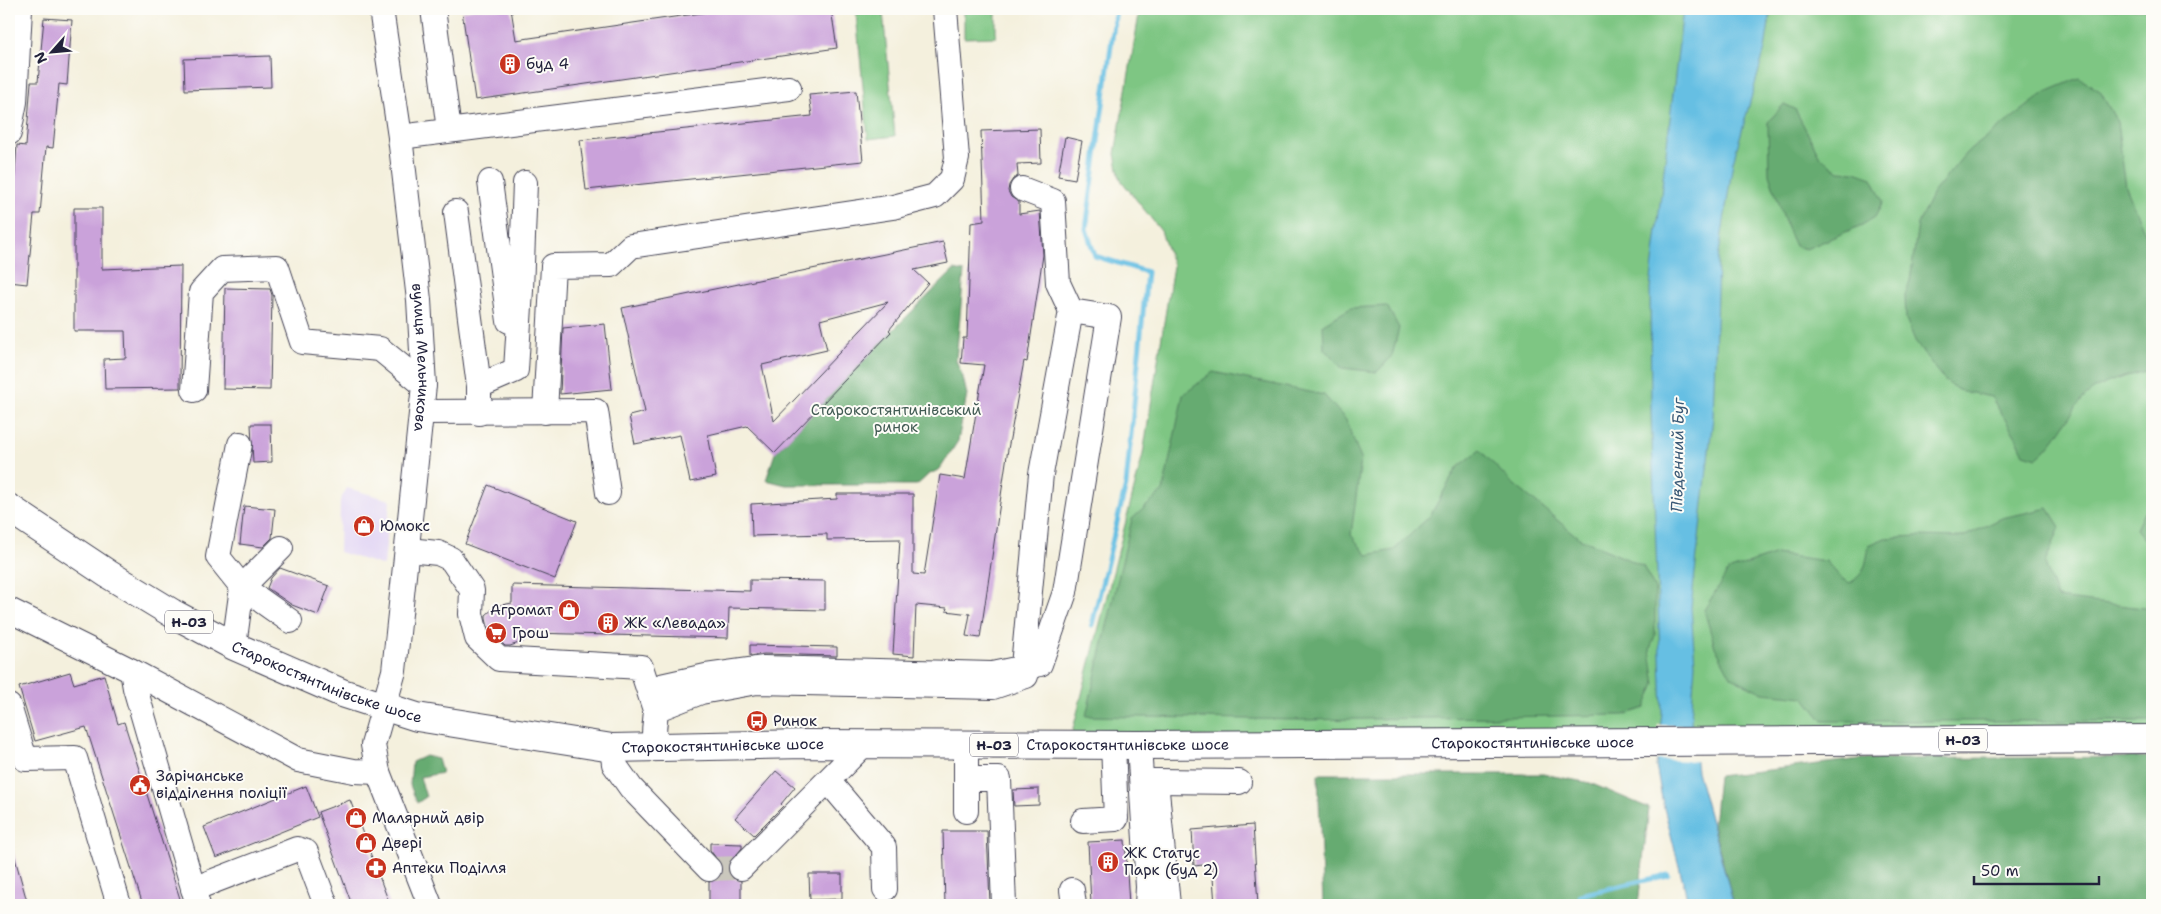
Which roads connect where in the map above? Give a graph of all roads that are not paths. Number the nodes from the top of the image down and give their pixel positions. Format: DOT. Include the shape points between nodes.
graph roads {
  1 [pos="20,9"];
  2 [pos="381,9"];
  3 [pos="434,9"];
  4 [pos="945,9"];
  5 [pos="789,88"];
  6 [pos="449,130"];
  7 [pos="9,132"];
  8 [pos="400,138"];
  9 [pos="490,182"];
  10 [pos="524,183"];
  11 [pos="1022,189"];
  12 [pos="456,212"];
  13 [pos="1071,311"];
  14 [pos="516,370"];
  15 [pos="424,385"];
  16 [pos="479,386"];
  17 [pos="194,390"];
  18 [pos="422,412"];
  19 [pos="545,412"];
  20 [pos="479,413"];
  21 [pos="240,444"];
  22 [pos="608,493"];
  23 [pos="9,508"];
  24 [pos="281,548"];
  25 [pos="408,550"];
  26 [pos="242,588"];
  27 [pos="9,610"];
  28 [pos="290,621"];
  29 [pos="234,646"];
  30 [pos="1023,666"];
  31 [pos="132,671"];
  32 [pos="9,706"];
  33 [pos="384,708"];
  34 [pos="655,710"];
  35 [pos="2152,739"];
  36 [pos="1126,744"];
  37 [pos="864,745"];
  38 [pos="966,745"];
  39 [pos="654,747"];
  40 [pos="612,748"];
  41 [pos="378,772"];
  42 [pos="966,779"];
  43 [pos="1148,781"];
  44 [pos="829,782"];
  45 [pos="1239,782"];
  46 [pos="966,811"];
  47 [pos="1083,821"];
  48 [pos="741,868"];
  49 [pos="709,869"];
  50 [pos="885,889"];
  51 [pos="196,897"];
  52 [pos="119,905"];
  53 [pos="326,905"];
  54 [pos="430,905"];
  55 [pos="1004,905"];
  56 [pos="1147,905"];
  57 [pos="1168,905"];
  1 -- 7 [label="street" via="15,102"];
  2 -- 8 [label="street, вулиця Мельникова"];
  3 -- 6 [label="street"];
  4 -- 19 [label="street" via="957,158 952,179 935,196 892,207 631,246 611,264 554,266"];
  5 -- 6 [label="street"];
  6 -- 8 [label="street"];
  8 -- 15 [label="street, вулиця Мельникова" via="419,300"];
  9 -- 14 [label="street"];
  10 -- 14 [label="street"];
  11 -- 13 [label="street" via="1053,201 1058,283"];
  12 -- 16 [label="street"];
  13 -- 30 [label="street" via="1041,474"];
  13 -- 30 [label="street" via="1109,317 1065,592 1040,664"];
  14 -- 16 [label="street"];
  15 -- 17 [label="street" via="380,349 302,342 277,267 222,269 201,292"];
  15 -- 18 [label="street, вулиця Мельникова"];
  16 -- 20 [label="street"];
  18 -- 20 [label="street"];
  18 -- 25 [label="street, вулиця Мельникова"];
  19 -- 20 [label="street"];
  19 -- 22 [label="street" via="596,411"];
  21 -- 26 [label="street" via="218,557"];
  23 -- 29 [label="main road, Старокостянтинівське шосе / Н-03" via="108,574"];
  24 -- 26 [label="street"];
  25 -- 33 [label="street, вулиця Мельникова" via="394,671"];
  25 -- 34 [label="street" via="438,553 451,559 472,590 471,614 477,638 499,659 642,667"];
  26 -- 28 [label="street"];
  26 -- 29 [label="street"];
  27 -- 31 [label="street"];
  29 -- 33 [label="main road, Старокостянтинівське шосе / Н-03"];
  30 -- 34 [label="street" via="992,674 764,668 660,686"];
  31 -- 41 [label="street" via="298,760 354,771"];
  31 -- 51 [label="street"];
  32 -- 52 [label="street" via="25,759 75,758"];
  33 -- 40 [label="main road, Старокостянтинівське шосе / Н-03" via="417,717"];
  33 -- 41 [label="street, вулиця Мельникова" via="373,745"];
  34 -- 39 [label="street"];
  35 -- 36 [label="main road, Старокостянтинівське шосе / Н-03"];
  36 -- 38 [label="main road, Старокостянтинівське шосе / Н-03"];
  36 -- 43 [label="street"];
  36 -- 47 [label="street" via="1116,820"];
  37 -- 38 [label="main road, Старокостянтинівське шосе / Н-03"];
  37 -- 39 [label="main road, Старокостянтинівське шосе / Н-03"];
  37 -- 44 [label="street"];
  38 -- 42 [label="street"];
  39 -- 40 [label="main road, Старокостянтинівське шосе / Н-03"];
  40 -- 49 [label="street" via="614,764 631,788"];
  41 -- 54 [label="street, вулиця Мельникова"];
  42 -- 46 [label="street"];
  42 -- 55 [label="street" via="999,779"];
  43 -- 45 [label="street"];
  43 -- 56 [label="street"];
  43 -- 57 [label="street"];
  44 -- 48 [label="street"];
  44 -- 50 [label="street" via="884,846"];
  51 -- 53 [label="street" via="297,849 306,852"];
}
